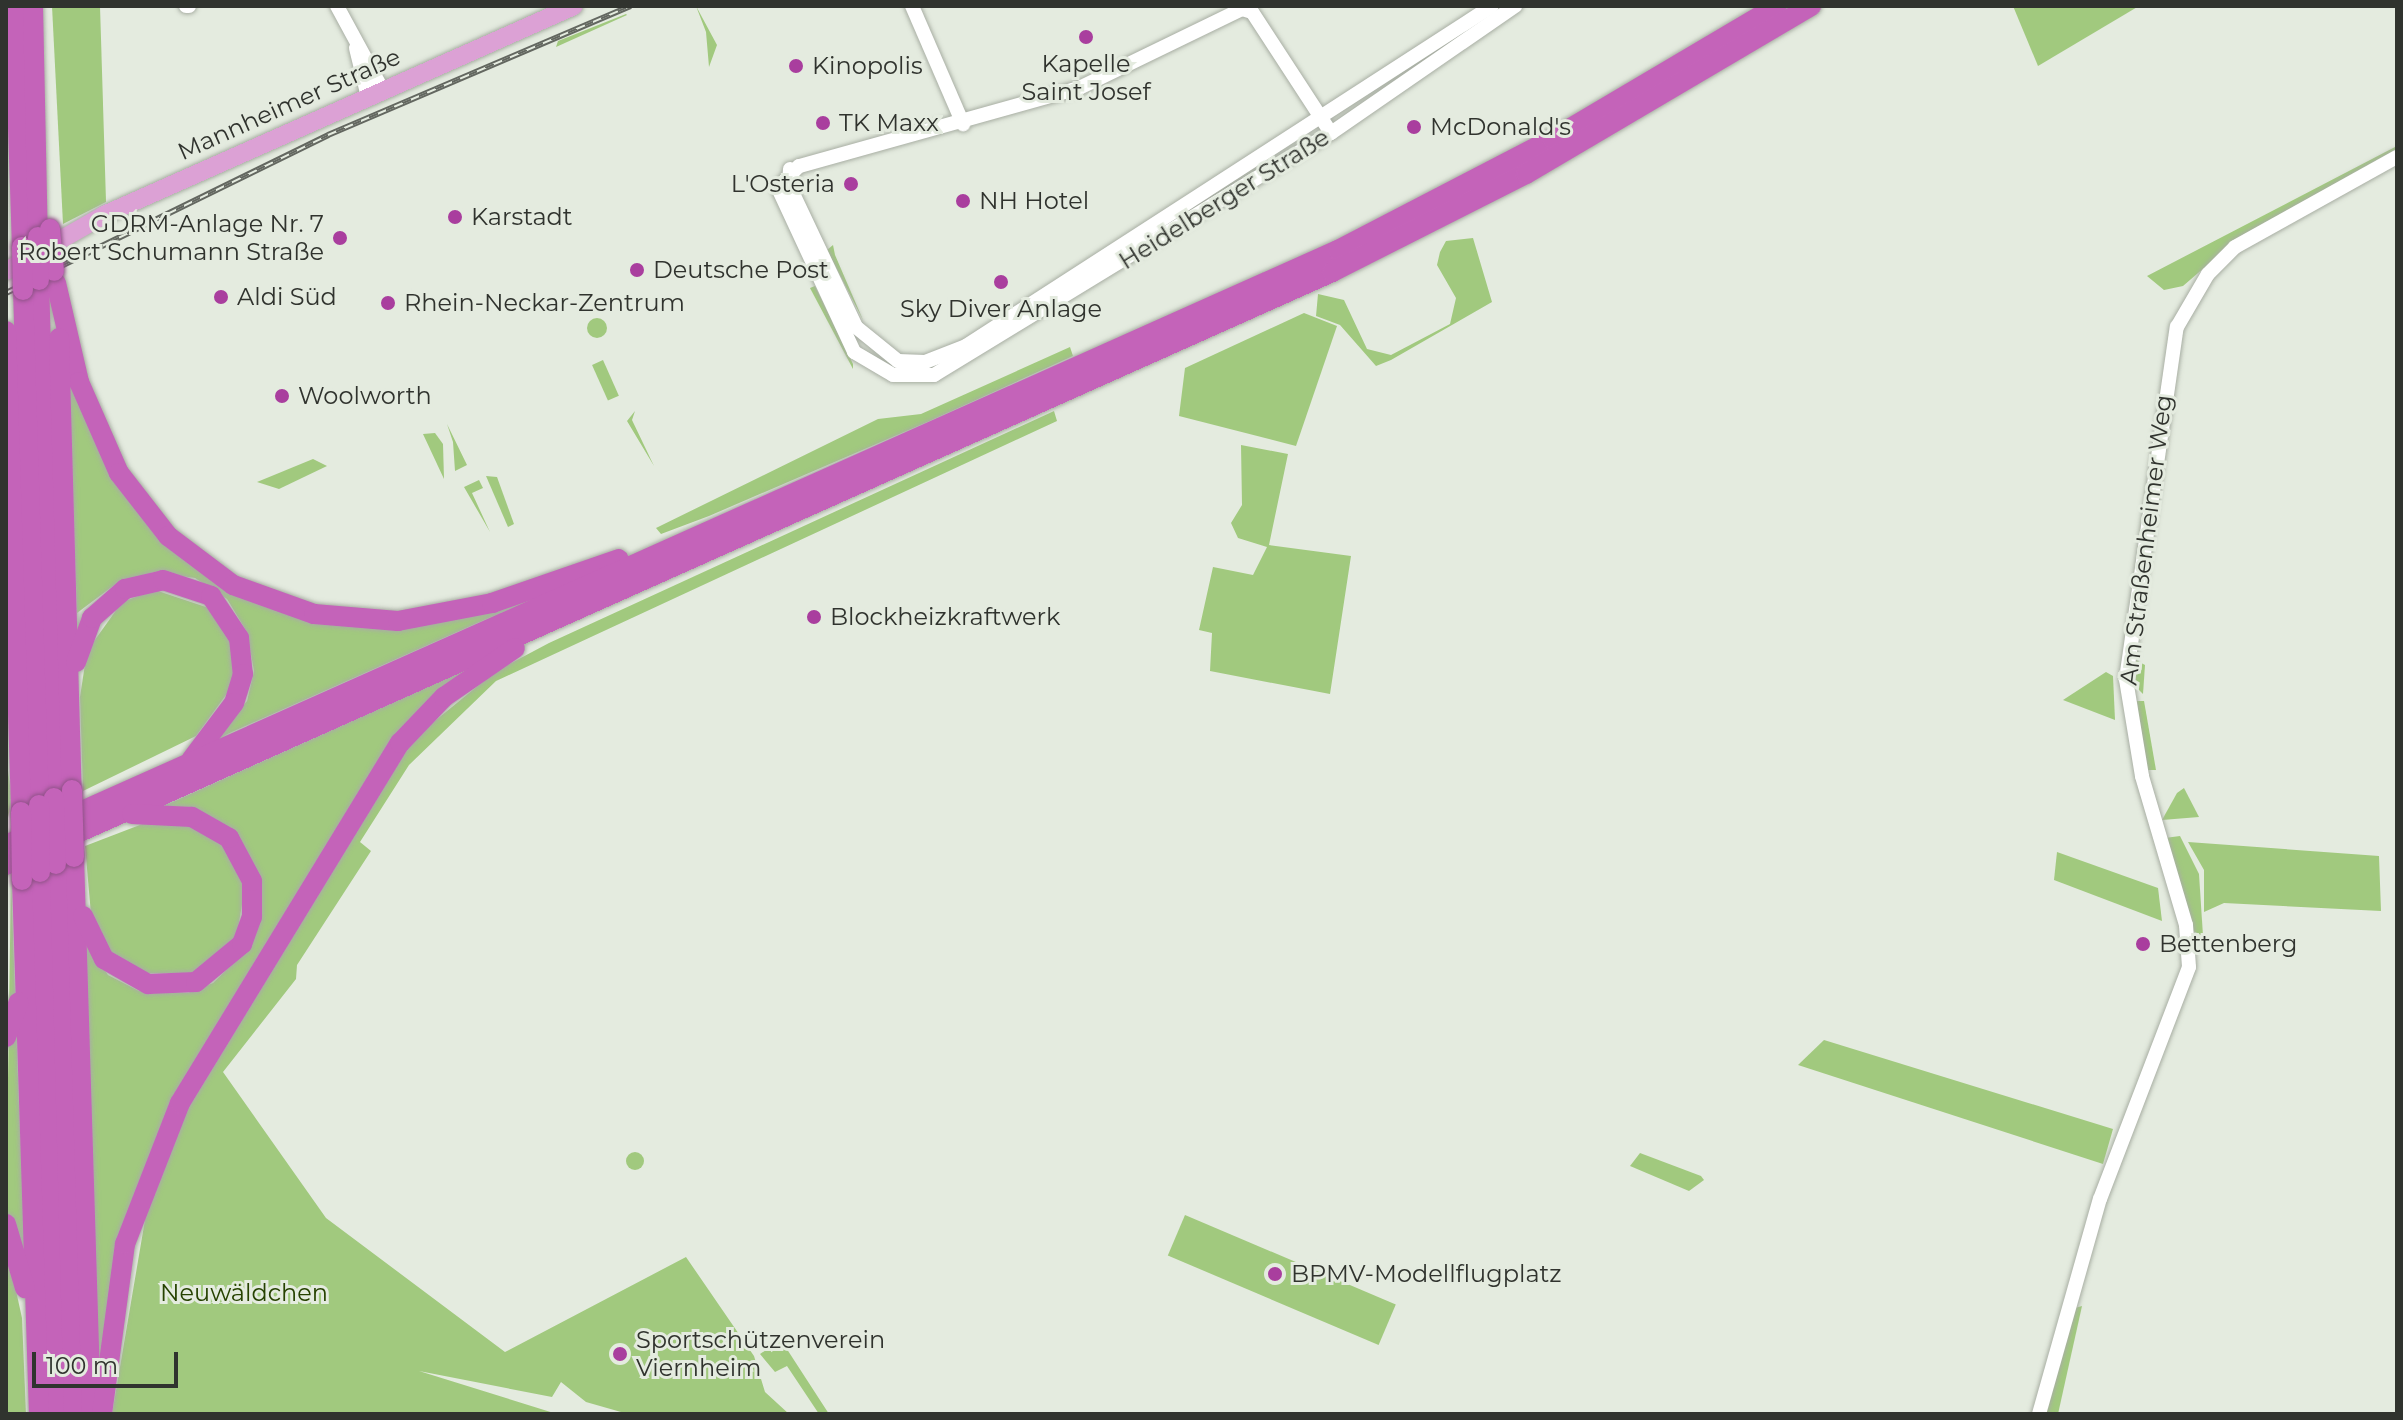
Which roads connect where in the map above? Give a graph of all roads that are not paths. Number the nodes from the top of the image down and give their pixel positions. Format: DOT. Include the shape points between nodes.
graph roads {
  1 [pos="14,6"];
  2 [pos="33,6"];
  3 [pos="337,6"];
  4 [pos="574,6"];
  5 [pos="912,6"];
  6 [pos="1492,6"];
  7 [pos="1515,6"];
  8 [pos="1754,6"];
  9 [pos="1777,6"];
  10 [pos="1811,6"];
  11 [pos="1674,70"];
  12 [pos="374,90"];
  13 [pos="1321,119"];
  14 [pos="963,124"];
  15 [pos="1331,133"];
  16 [pos="2397,157"];
  17 [pos="790,169"];
  18 [pos="35,242"];
  19 [pos="6,271"];
  20 [pos="43,281"];
  21 [pos="6,331"];
  22 [pos="709,532"];
  23 [pos="609,594"];
  24 [pos="70,681"];
  25 [pos="6,735"];
  26 [pos="188,764"];
  27 [pos="20,787"];
  28 [pos="46,801"];
  29 [pos="118,815"];
  30 [pos="6,845"];
  31 [pos="6,865"];
  32 [pos="48,868"];
  33 [pos="75,881"];
  34 [pos="26,987"];
  35 [pos="6,1037"];
  36 [pos="6,1224"];
  37 [pos="36,1335"];
  38 [pos="39,1414"];
  39 [pos="54,1414"];
  40 [pos="72,1414"];
  41 [pos="91,1414"];
  42 [pos="102,1414"];
  43 [pos="2039,1414"];
  1 -- 18 [label="highway"];
  2 -- 18 [label="highway"];
  3 -- 12 [label="street"];
  4 -- 12 [label="main road, Mannheimer Straße"];
  5 -- 14 [label="street"];
  6 -- 13 [label="street, Heidelberger Straße"];
  7 -- 15 [label="street, Heidelberger Straße"];
  8 -- 11 [label="highway"];
  9 -- 11 [label="highway"];
  10 -- 23 [label="highway" via="1526,174 1346,265"];
  11 -- 22 [label="highway" via="1338,250"];
  12 -- 18 [label="main road, Mannheimer Straße"];
  13 -- 14 [label="street" via="1252,12 1242,9 1079,88"];
  13 -- 15 [label="street"];
  13 -- 17 [label="street, Heidelberger Straße" via="966,346 925,362 898,361 856,327 789,185"];
  14 -- 17 [label="street"];
  15 -- 17 [label="street, Heidelberger Straße" via="954,367 924,377 881,370 848,344 780,200 780,179"];
  16 -- 43 [label="street, Am Straßenheimer Weg" via="2235,247 2208,274 2177,327 2126,679 2142,776 2186,925 2189,967 2137,1089 2070,1297"];
  18 -- 19 [label="main road, Mannheimer Straße"];
  18 -- 20 [label="highway, bridge"];
  20 -- 22 [label="highway" via="87,406 131,492 191,556 268,600 356,620 428,617"];
  20 -- 24 [label="highway"];
  20 -- 28 [label="highway"];
  21 -- 27 [label="highway"];
  22 -- 26 [label="highway"];
  23 -- 29 [label="highway"];
  23 -- 42 [label="highway" via="444,697 400,743 322,864 155,1151 119,1267"];
  24 -- 26 [label="highway" via="92,618 125,589 163,580 211,596 239,638 243,674 234,703"];
  24 -- 28 [label="highway"];
  25 -- 27 [label="highway"];
  26 -- 30 [label="highway"];
  27 -- 28 [label="highway"];
  28 -- 32 [label="highway, bridge"];
  28 -- 32 [label="highway, bridge"];
  29 -- 31 [label="highway"];
  29 -- 33 [label="highway" via="177,813 229,838 252,881 252,917 242,944 196,982 135,981 95,947"];
  32 -- 33 [label="highway"];
  32 -- 34 [label="highway"];
  32 -- 39 [label="highway"];
  32 -- 40 [label="highway"];
  33 -- 41 [label="highway"];
  34 -- 35 [label="highway"];
  34 -- 37 [label="highway"];
  36 -- 37 [label="highway"];
  37 -- 38 [label="highway"];
}
